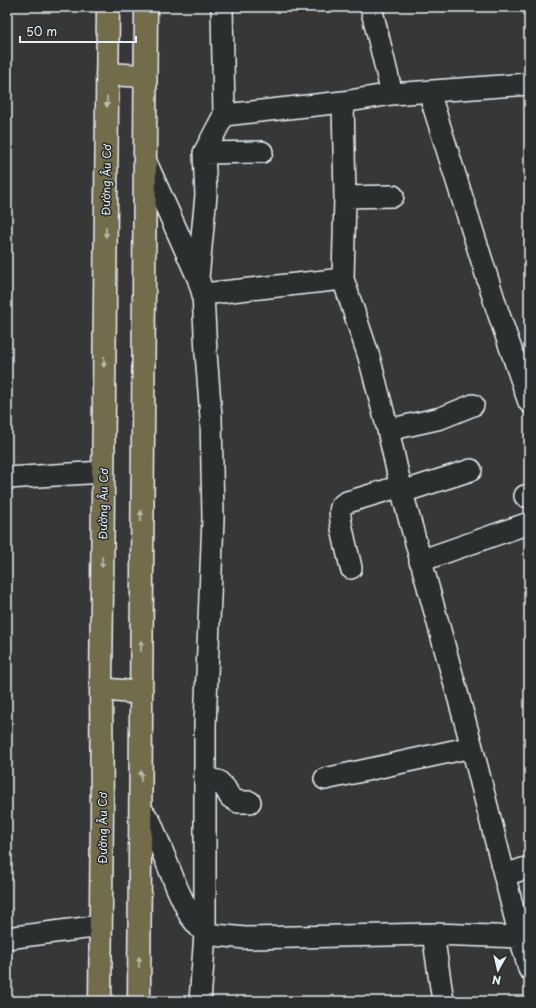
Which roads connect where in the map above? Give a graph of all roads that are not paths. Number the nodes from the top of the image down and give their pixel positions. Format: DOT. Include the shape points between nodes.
graph roads {
  1 [pos="108,7"];
  2 [pos="146,7"];
  3 [pos="222,7"];
  4 [pos="371,7"];
  5 [pos="107,74"];
  6 [pos="146,76"];
  7 [pos="529,84"];
  8 [pos="429,92"];
  9 [pos="392,94"];
  10 [pos="343,102"];
  11 [pos="224,115"];
  12 [pos="262,152"];
  13 [pos="204,153"];
  14 [pos="146,162"];
  15 [pos="393,196"];
  16 [pos="345,197"];
  17 [pos="343,279"];
  18 [pos="200,286"];
  19 [pos="529,402"];
  20 [pos="473,405"];
  21 [pos="388,430"];
  22 [pos="471,470"];
  23 [pos="103,472"];
  24 [pos="7,478"];
  25 [pos="401,489"];
  26 [pos="529,523"];
  27 [pos="420,561"];
  28 [pos="351,568"];
  29 [pos="101,689"];
  30 [pos="141,693"];
  31 [pos="472,747"];
  32 [pos="205,778"];
  33 [pos="325,779"];
  34 [pos="250,802"];
  35 [pos="140,809"];
  36 [pos="529,867"];
  37 [pos="504,875"];
  38 [pos="101,926"];
  39 [pos="206,934"];
  40 [pos="433,934"];
  41 [pos="524,936"];
  42 [pos="7,938"];
  43 [pos="529,969"];
  44 [pos="203,998"];
  45 [pos="100,1001"];
  46 [pos="139,1001"];
  47 [pos="443,1001"];
  1 -- 5 [label="main road, Đường Âu Cơ"];
  2 -- 6 [label="main road"];
  3 -- 11 [label="street"];
  4 -- 9 [label="street"];
  5 -- 6 [label="main road"];
  5 -- 23 [label="main road, Đường Âu Cơ, one-way"];
  6 -- 14 [label="main road"];
  7 -- 8 [label="street"];
  8 -- 9 [label="street"];
  8 -- 19 [label="street"];
  9 -- 10 [label="street"];
  10 -- 11 [label="street"];
  10 -- 16 [label="street"];
  11 -- 13 [label="street"];
  12 -- 13 [label="street"];
  13 -- 18 [label="street" via="206,195"];
  14 -- 18 [label="street"];
  30 -- 14 [label="main road, one-way"];
  15 -- 16 [label="street"];
  16 -- 17 [label="street"];
  17 -- 18 [label="street"];
  17 -- 21 [label="street" via="369,357"];
  18 -- 32 [label="street" via="211,417 213,518"];
  20 -- 21 [label="street" via="441,418"];
  21 -- 25 [label="street"];
  22 -- 25 [label="street"];
  23 -- 24 [label="street"];
  23 -- 29 [label="main road, Đường Âu Cơ, one-way"];
  25 -- 27 [label="street"];
  25 -- 28 [label="street" via="351,501 341,507"];
  26 -- 27 [label="street"];
  27 -- 31 [label="street"];
  29 -- 30 [label="main road"];
  29 -- 38 [label="main road, Đường Âu Cơ"];
  35 -- 30 [label="main road, one-way"];
  31 -- 33 [label="street"];
  31 -- 37 [label="street"];
  32 -- 34 [label="street" via="218,781 230,797 238,802"];
  32 -- 39 [label="street"];
  35 -- 39 [label="street" via="151,824 190,916"];
  46 -- 35 [label="main road, one-way"];
  36 -- 37 [label="street"];
  37 -- 41 [label="street"];
  38 -- 42 [label="street"];
  38 -- 45 [label="main road, Đường Âu Cơ"];
  39 -- 40 [label="street" via="245,938"];
  39 -- 44 [label="street"];
  40 -- 41 [label="street"];
  40 -- 47 [label="street"];
  41 -- 43 [label="street"];
}
